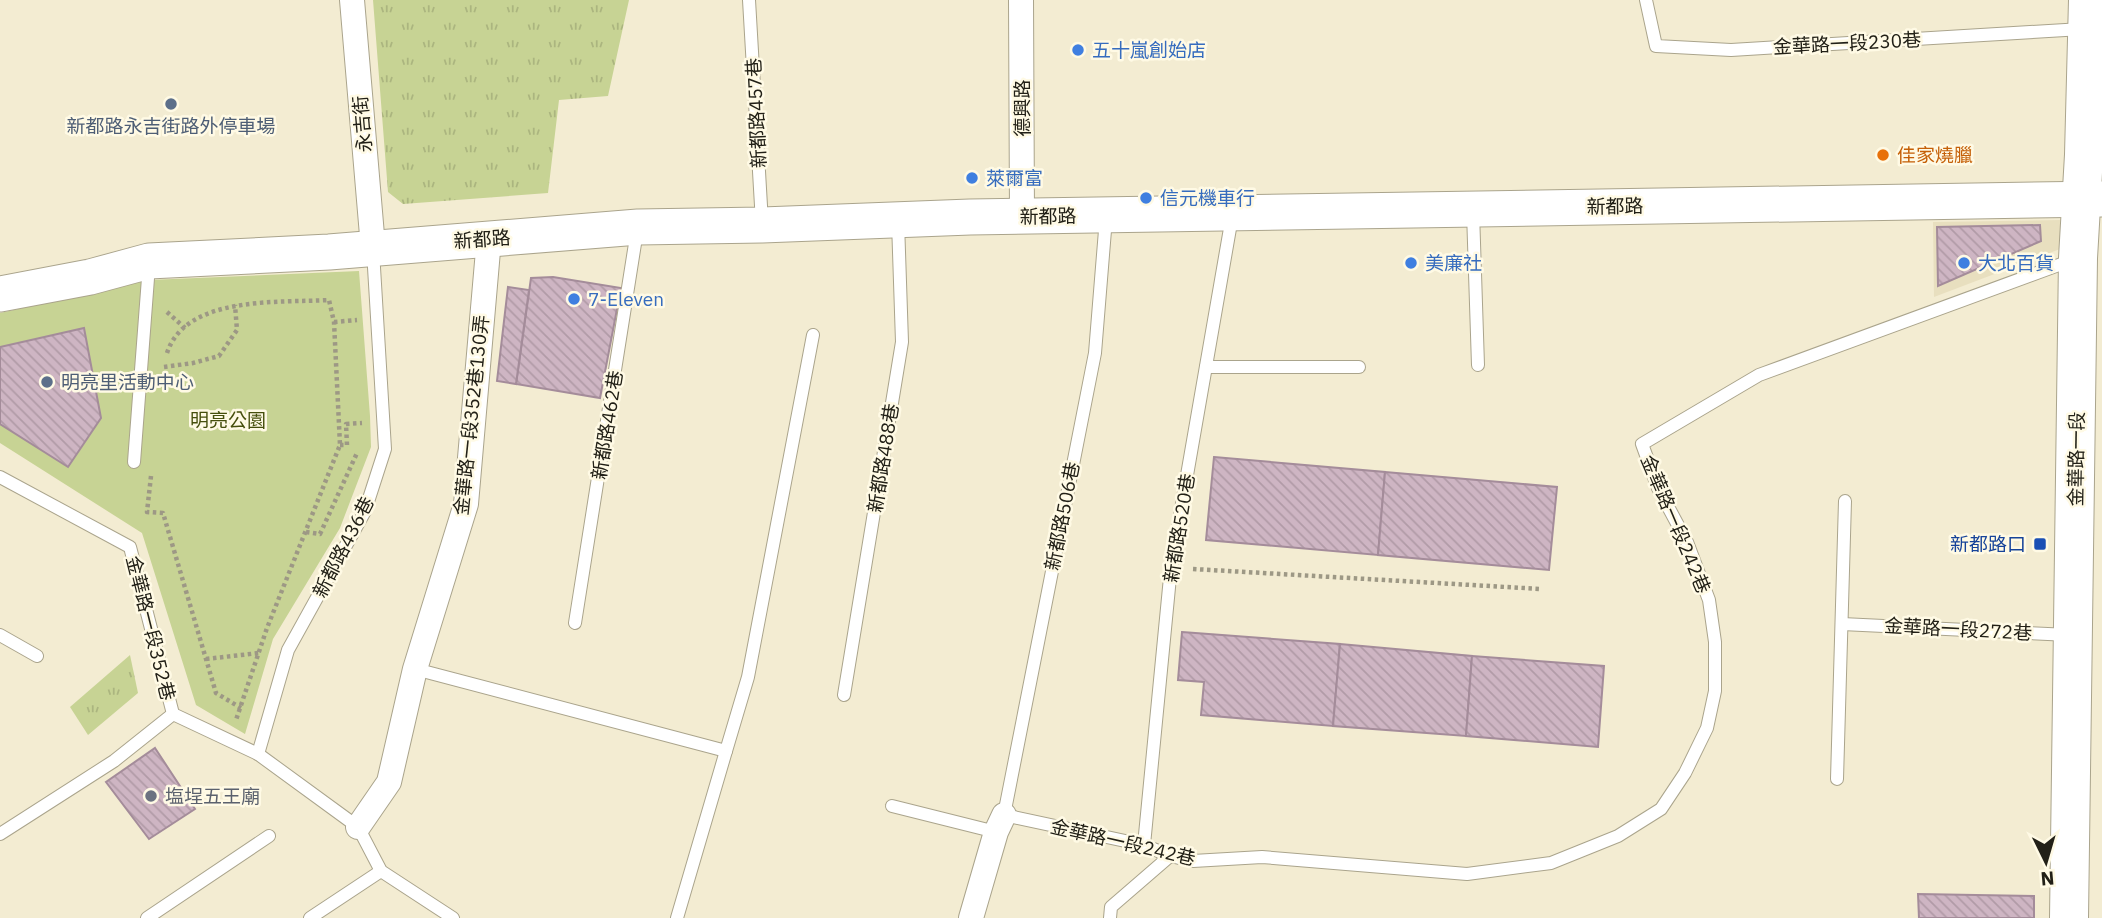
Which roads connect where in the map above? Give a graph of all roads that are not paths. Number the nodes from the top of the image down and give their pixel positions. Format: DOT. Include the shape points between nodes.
graph roads {
  1 [pos="352,0"];
  2 [pos="750,0"];
  3 [pos="1021,0"];
  4 [pos="1646,0"];
  5 [pos="2087,14"];
  6 [pos="2091,199"];
  7 [pos="1472,208"];
  8 [pos="1232,213"];
  9 [pos="1106,215"];
  10 [pos="1022,216"];
  11 [pos="898,218"];
  12 [pos="762,225"];
  13 [pos="638,227"];
  14 [pos="489,239"];
  15 [pos="373,247"];
  16 [pos="2078,258"];
  17 [pos="149,261"];
  18 [pos="0,294"];
  19 [pos="813,335"];
  20 [pos="1478,365"];
  21 [pos="1206,367"];
  22 [pos="1359,368"];
  23 [pos="134,462"];
  24 [pos="0,477"];
  25 [pos="1844,501"];
  26 [pos="575,623"];
  27 [pos="1842,624"];
  28 [pos="0,635"];
  29 [pos="2073,635"];
  30 [pos="37,656"];
  31 [pos="415,669"];
  32 [pos="844,695"];
  33 [pos="173,714"];
  34 [pos="726,751"];
  35 [pos="258,754"];
  36 [pos="1837,779"];
  37 [pos="892,806"];
  38 [pos="1000,824"];
  39 [pos="358,827"];
  40 [pos="0,834"];
  41 [pos="269,836"];
  42 [pos="1144,845"];
  43 [pos="1170,856"];
  44 [pos="381,872"];
  45 [pos="147,918"];
  46 [pos="310,918"];
  47 [pos="453,918"];
  48 [pos="677,918"];
  49 [pos="971,918"];
  50 [pos="1111,918"];
  51 [pos="2069,918"];
  1 -- 15 [label="street, 永吉街"];
  2 -- 12 [label="lane, 新都路457巷"];
  3 -- 10 [label="street, 德興路"];
  4 -- 5 [label="lane, 金華路一段230巷" via="1656,46 1731,50"];
  5 -- 6 [label="main road, 金華路一段" via="2084,155"];
  6 -- 7 [label="street, 新都路"];
  6 -- 16 [label="main road, 金華路一段"];
  7 -- 8 [label="street, 新都路"];
  7 -- 20 [label="lane"];
  8 -- 9 [label="street, 新都路"];
  8 -- 21 [label="lane, 新都路520巷"];
  9 -- 10 [label="street, 新都路"];
  9 -- 38 [label="lane, 新都路506巷" via="1095,353"];
  10 -- 11 [label="street, 新都路"];
  11 -- 12 [label="street, 新都路"];
  11 -- 32 [label="lane, 新都路488巷" via="902,342"];
  12 -- 13 [label="street, 新都路"];
  13 -- 14 [label="street, 新都路"];
  13 -- 26 [label="lane, 新都路462巷"];
  14 -- 15 [label="street, 新都路"];
  14 -- 31 [label="street, 金華路一段352巷130弄" via="466,504"];
  15 -- 17 [label="street, 新都路"];
  15 -- 35 [label="lane, 新都路436巷" via="385,449 365,511 288,650"];
  16 -- 29 [label="main road, 金華路一段"];
  16 -- 43 [label="lane, 金華路一段242巷" via="1759,375 1642,444 1709,600 1715,642 1715,691 1707,729 1661,809 1618,836 1551,863 1467,874 1262,857 1193,862"];
  17 -- 18 [label="street, 新都路"];
  17 -- 23 [label="lane"];
  19 -- 34 [label="lane" via="748,677"];
  21 -- 22 [label="lane"];
  21 -- 42 [label="lane, 新都路520巷" via="1171,568"];
  24 -- 33 [label="lane, 金華路一段352巷" via="130,547"];
  25 -- 27 [label="lane"];
  27 -- 29 [label="lane, 金華路一段272巷"];
  27 -- 36 [label="lane"];
  28 -- 30 [label="lane"];
  29 -- 51 [label="main road, 金華路一段"];
  31 -- 34 [label="lane"];
  31 -- 39 [label="street, 金華路一段352巷130弄" via="389,782"];
  33 -- 35 [label="lane, 金華路一段352巷"];
  33 -- 40 [label="lane" via="114,761"];
  34 -- 48 [label="lane"];
  35 -- 39 [label="lane, 金華路一段352巷"];
  37 -- 38 [label="lane, 金華路一段242巷"];
  38 -- 42 [label="lane, 金華路一段242巷"];
  38 -- 49 [label="street"];
  39 -- 44 [label="lane, 金華路一段352巷"];
  41 -- 45 [label="lane"];
  42 -- 43 [label="lane, 金華路一段242巷"];
  43 -- 50 [label="lane" via="1111,907"];
  44 -- 46 [label="lane"];
  44 -- 47 [label="lane"];
}
